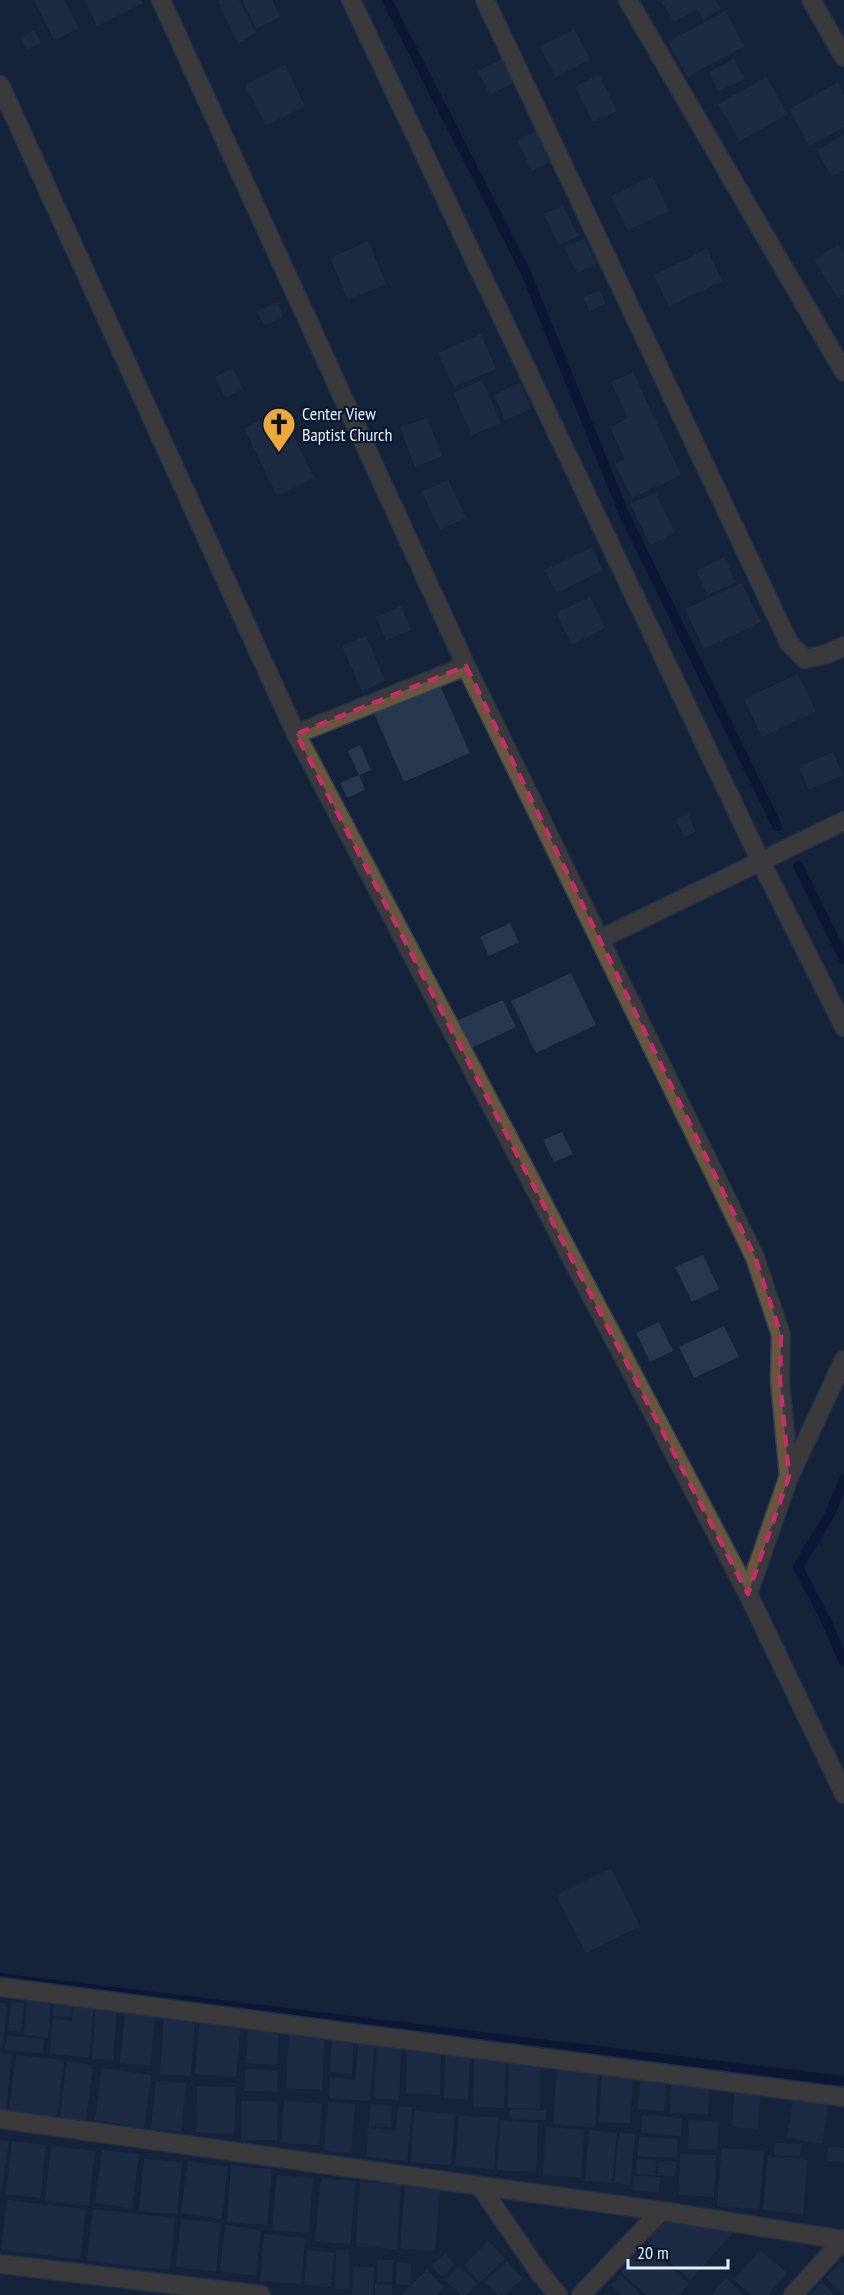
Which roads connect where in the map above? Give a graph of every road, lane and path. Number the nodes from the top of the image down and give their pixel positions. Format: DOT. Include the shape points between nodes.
graph roads {
  1 [pos="161,0"];
  2 [pos="351,0"];
  3 [pos="485,0"];
  4 [pos="628,0"];
  5 [pos="811,0"];
  6 [pos="844,57"];
  7 [pos="0,84"];
  8 [pos="844,372"];
  9 [pos="844,646"];
  10 [pos="466,666"];
  11 [pos="296,734"];
  12 [pos="844,821"];
  13 [pos="761,861"];
  14 [pos="600,939"];
  15 [pos="844,1027"];
  16 [pos="844,1360"];
  17 [pos="789,1476"];
  18 [pos="748,1594"];
  19 [pos="844,1794"];
  20 [pos="0,1987"];
  21 [pos="844,2097"];
  22 [pos="0,2119"];
  23 [pos="480,2186"];
  24 [pos="661,2211"];
  25 [pos="844,2240"];
  26 [pos="0,2264"];
  27 [pos="261,2295"];
  28 [pos="558,2295"];
  29 [pos="581,2295"];
  30 [pos="793,2295"];
  1 -- 10 [label="street"];
  2 -- 13 [label="street"];
  3 -- 9 [label="street" via="789,643 805,659"];
  4 -- 8 [label="street"];
  5 -- 6 [label="street"];
  7 -- 11 [label="street"];
  10 -- 11 [label="street"];
  10 -- 14 [label="street"];
  11 -- 18 [label="street"];
  12 -- 13 [label="street"];
  13 -- 14 [label="street"];
  13 -- 15 [label="street"];
  14 -- 17 [label="street" via="755,1257 781,1335 780,1381"];
  16 -- 17 [label="street"];
  17 -- 18 [label="street"];
  18 -- 19 [label="street"];
  20 -- 21 [label="street"];
  22 -- 23 [label="street"];
  23 -- 24 [label="street"];
  23 -- 28 [label="street"];
  24 -- 25 [label="street"];
  24 -- 29 [label="street"];
  25 -- 30 [label="street"];
  26 -- 27 [label="street"];
}
